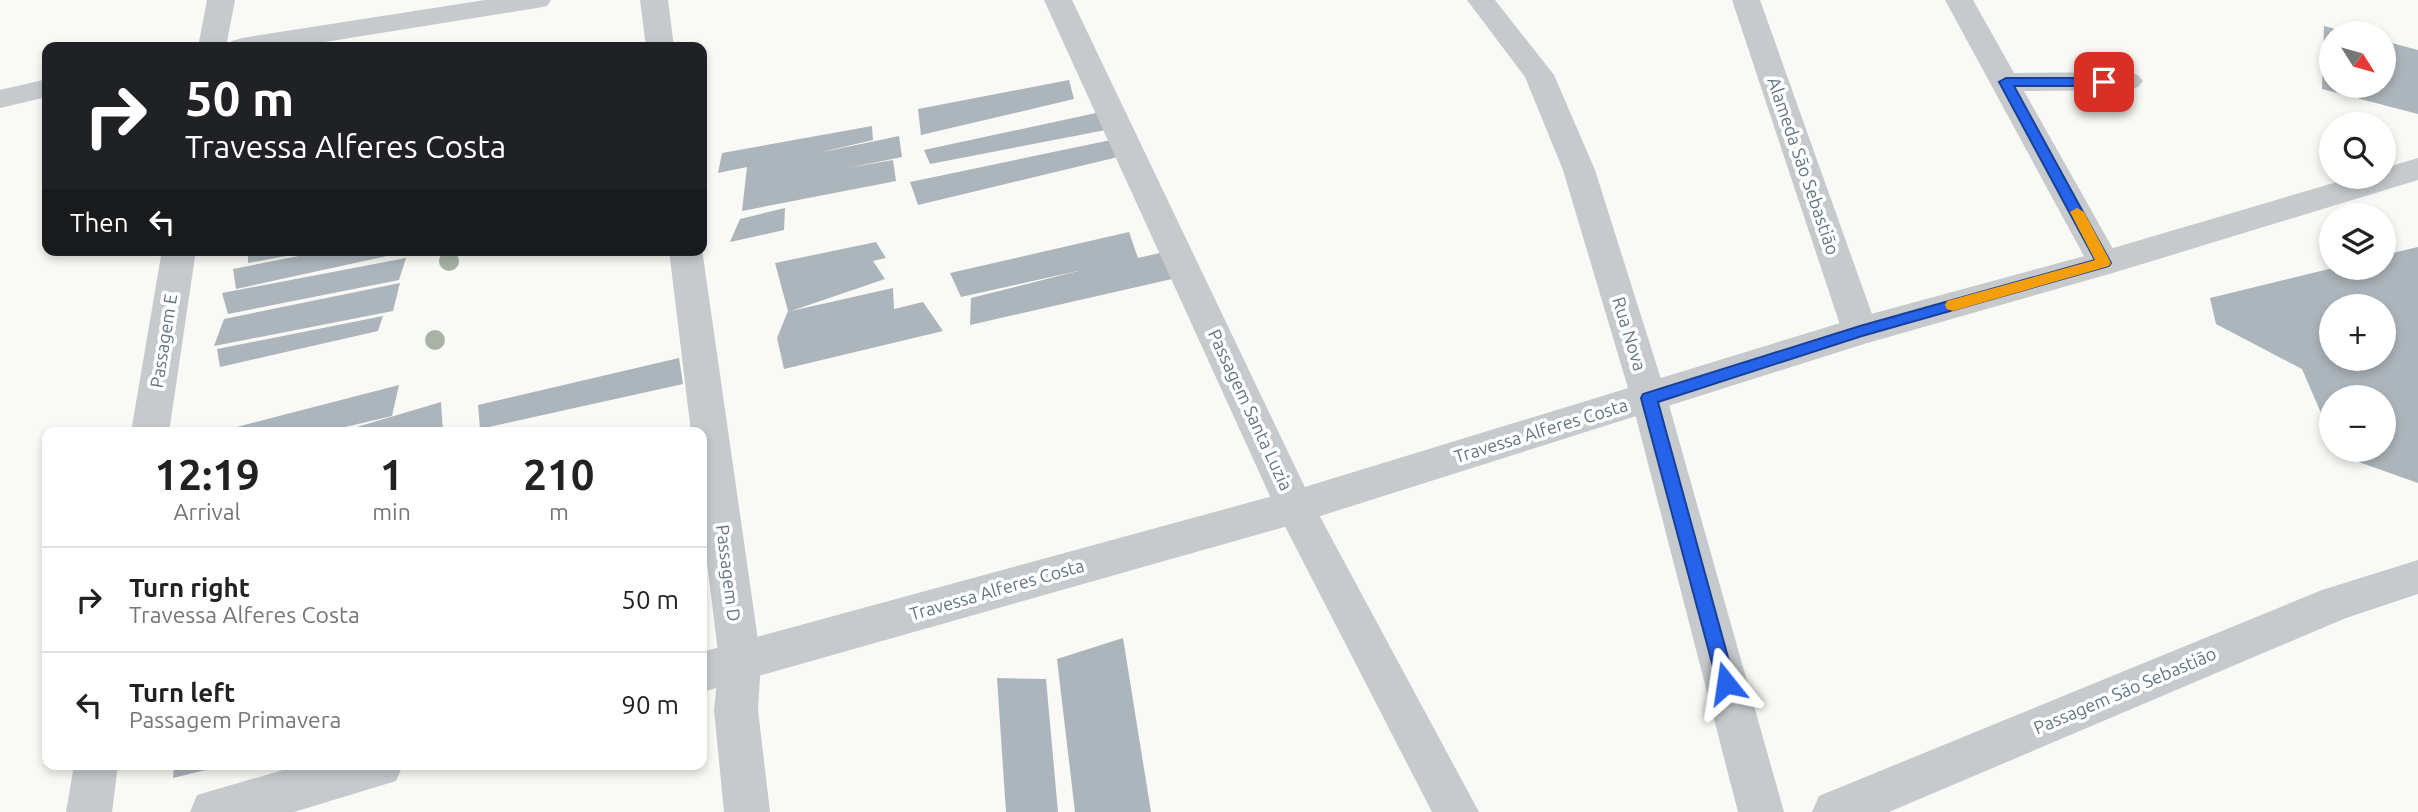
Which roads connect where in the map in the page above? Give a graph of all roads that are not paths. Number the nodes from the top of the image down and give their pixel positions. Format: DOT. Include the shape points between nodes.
graph roads {
  1 [pos="221,0"];
  2 [pos="537,0"];
  3 [pos="654,0"];
  4 [pos="1059,0"];
  5 [pos="1481,0"];
  6 [pos="1746,0"];
  7 [pos="1959,0"];
  8 [pos="213,42"];
  9 [pos="273,42"];
  10 [pos="659,42"];
  11 [pos="2006,82"];
  12 [pos="2128,82"];
  13 [pos="42,89"];
  14 [pos="0,99"];
  15 [pos="2418,169"];
  16 [pos="178,256"];
  17 [pos="687,256"];
  18 [pos="2104,263"];
  19 [pos="1860,331"];
  20 [pos="1649,398"];
  21 [pos="151,427"];
  22 [pos="701,427"];
  23 [pos="707,500"];
  24 [pos="1295,507"];
  25 [pos="2418,577"];
  26 [pos="721,667"];
  27 [pos="95,770"];
  28 [pos="361,770"];
  29 [pos="89,812"];
  30 [pos="214,812"];
  31 [pos="747,812"];
  32 [pos="1456,812"];
  33 [pos="1761,812"];
  34 [pos="1835,812"];
  1 -- 8 [label="street"];
  2 -- 9 [label="street"];
  3 -- 10 [label="street"];
  4 -- 24 [label="street, Passagem Santa Luzia"];
  5 -- 20 [label="street, Rua Nova" via="1539,75 1579,170"];
  6 -- 19 [label="street, Alameda São Sebastião"];
  7 -- 11 [label="street"];
  11 -- 12 [label="street"];
  11 -- 18 [label="street"];
  13 -- 14 [label="street"];
  15 -- 18 [label="street, Travessa Alferes Costa"];
  16 -- 21 [label="street, Passagem E"];
  17 -- 22 [label="street, Passagem D"];
  18 -- 19 [label="street, Travessa Alferes Costa"];
  19 -- 20 [label="street, Travessa Alferes Costa"];
  20 -- 24 [label="street, Travessa Alferes Costa"];
  20 -- 33 [label="street, Rua Nova"];
  23 -- 26 [label="street, Passagem D"];
  24 -- 26 [label="street, Travessa Alferes Costa"];
  24 -- 32 [label="street, Passagem Santa Luzia"];
  25 -- 34 [label="street, Passagem São Sebastião" via="2337,603"];
  26 -- 31 [label="street, Passagem D" via="736,710"];
  27 -- 29 [label="street"];
  28 -- 30 [label="street"];
}
